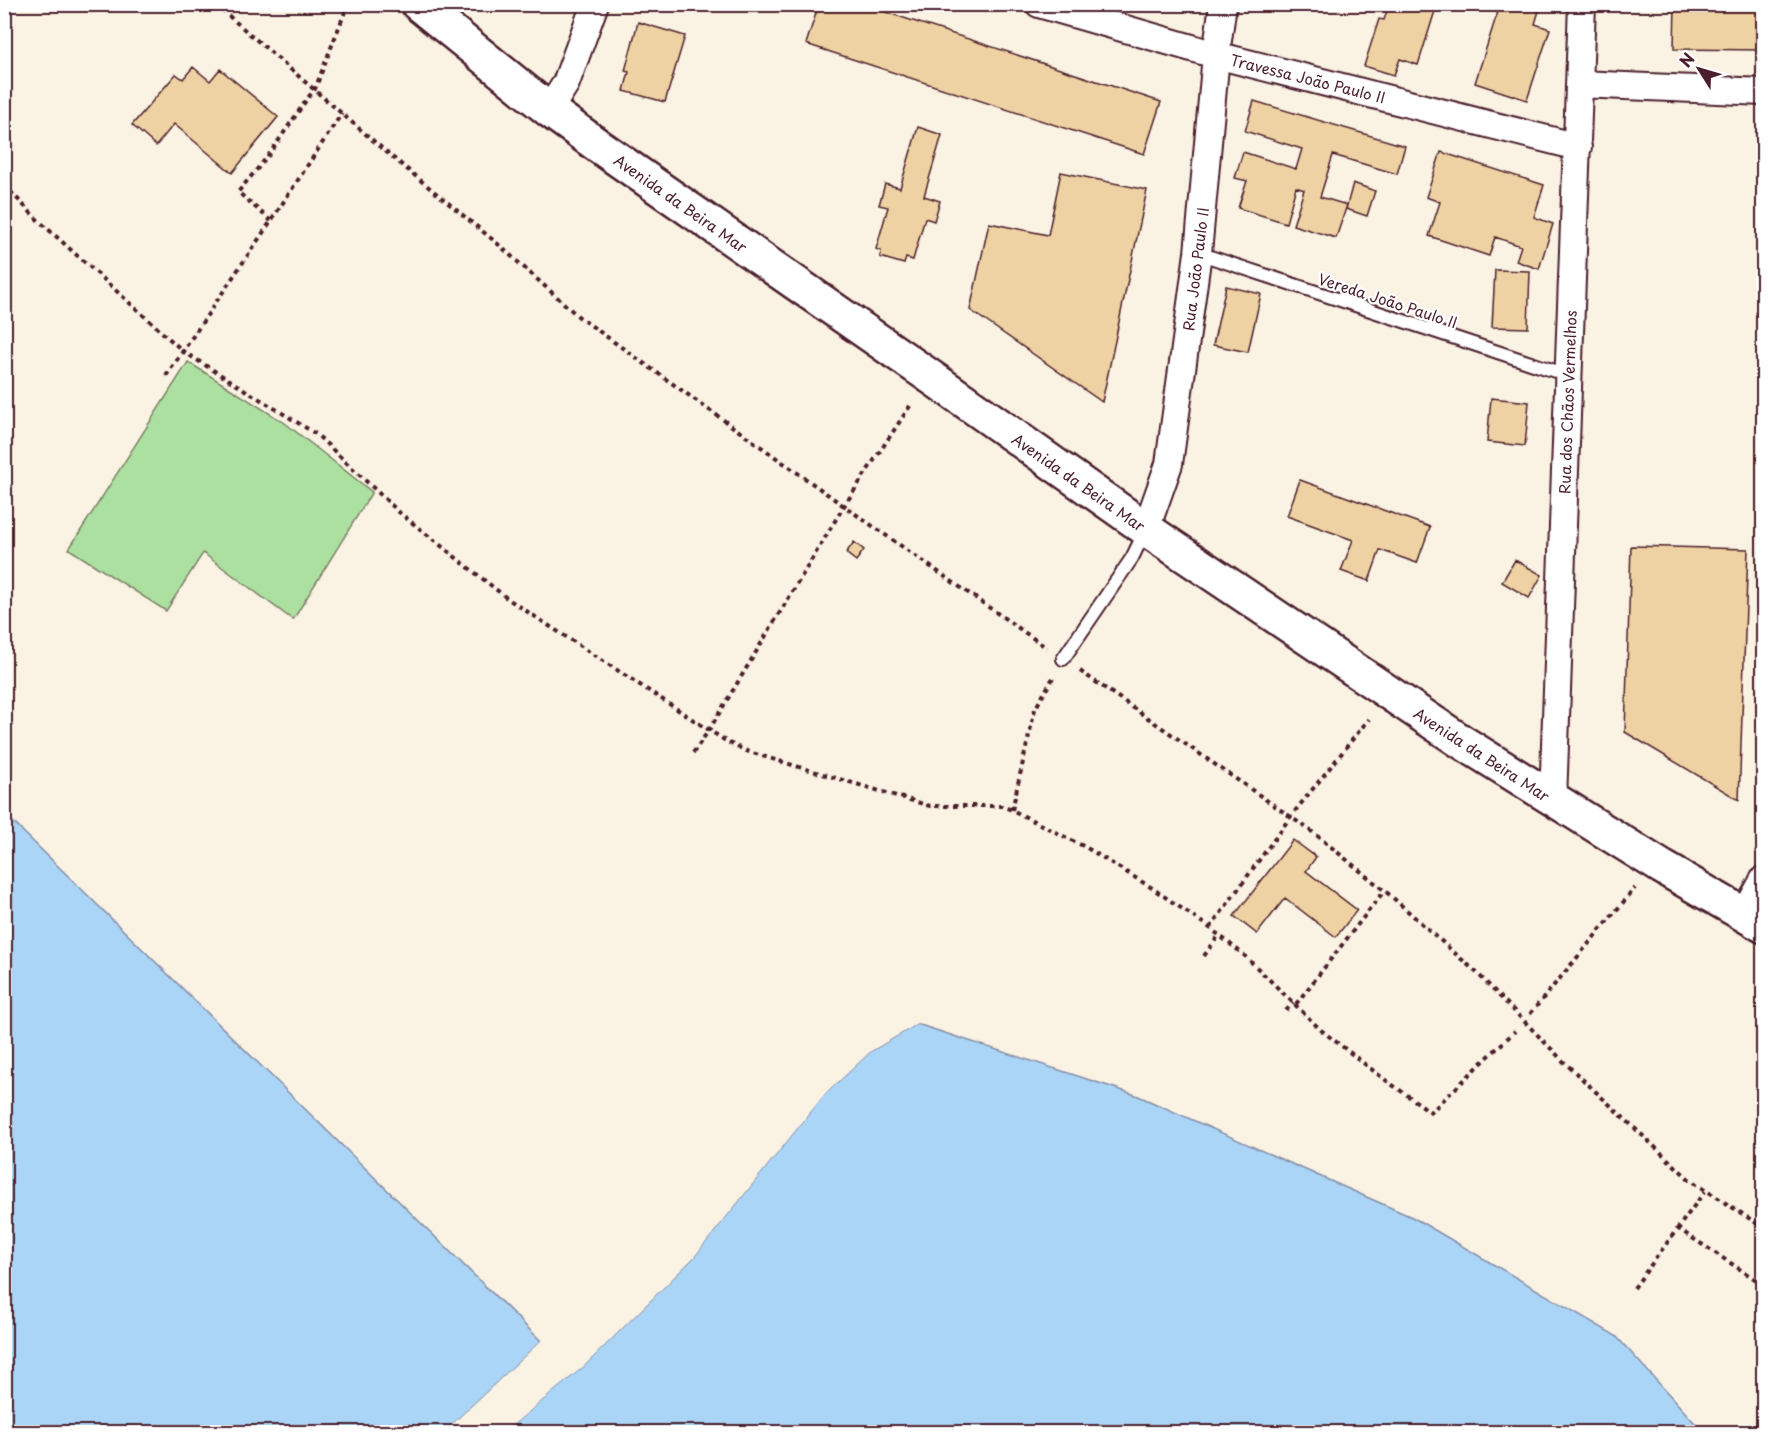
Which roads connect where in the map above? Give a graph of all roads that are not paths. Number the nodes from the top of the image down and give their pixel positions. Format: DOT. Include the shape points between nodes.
graph roads {
  1 [pos="418,4"];
  2 [pos="595,4"];
  3 [pos="1039,4"];
  4 [pos="1222,4"];
  5 [pos="1582,4"];
  6 [pos="1216,55"];
  7 [pos="1579,84"];
  8 [pos="1764,92"];
  9 [pos="549,110"];
  10 [pos="1578,147"];
  11 [pos="1198,253"];
  12 [pos="1567,375"];
  13 [pos="1146,529"];
  14 [pos="1063,659"];
  15 [pos="1553,800"];
  16 [pos="1764,879"];
  17 [pos="1754,920"];
  1 -- 9 [label="main road, Avenida da Beira Mar"];
  2 -- 9 [label="street" via="566,83"];
  3 -- 6 [label="street, Travessa João Paulo II"];
  4 -- 6 [label="street, Rua João Paulo II"];
  5 -- 7 [label="street, Rua dos Chãos Vermelhos"];
  6 -- 10 [label="street, Travessa João Paulo II"];
  6 -- 11 [label="street, Rua João Paulo II"];
  7 -- 8 [label="street"];
  7 -- 10 [label="street, Rua dos Chãos Vermelhos"];
  9 -- 13 [label="main road, Avenida da Beira Mar"];
  10 -- 12 [label="street, Rua dos Chãos Vermelhos"];
  11 -- 12 [label="lane, Vereda João Paulo II"];
  11 -- 13 [label="street, Rua João Paulo II" via="1169,464"];
  12 -- 15 [label="street, Rua dos Chãos Vermelhos"];
  13 -- 14 [label="lane" via="1132,558"];
  13 -- 15 [label="main road, Avenida da Beira Mar"];
  15 -- 17 [label="main road, Avenida da Beira Mar"];
  16 -- 17 [label="street"];
}
